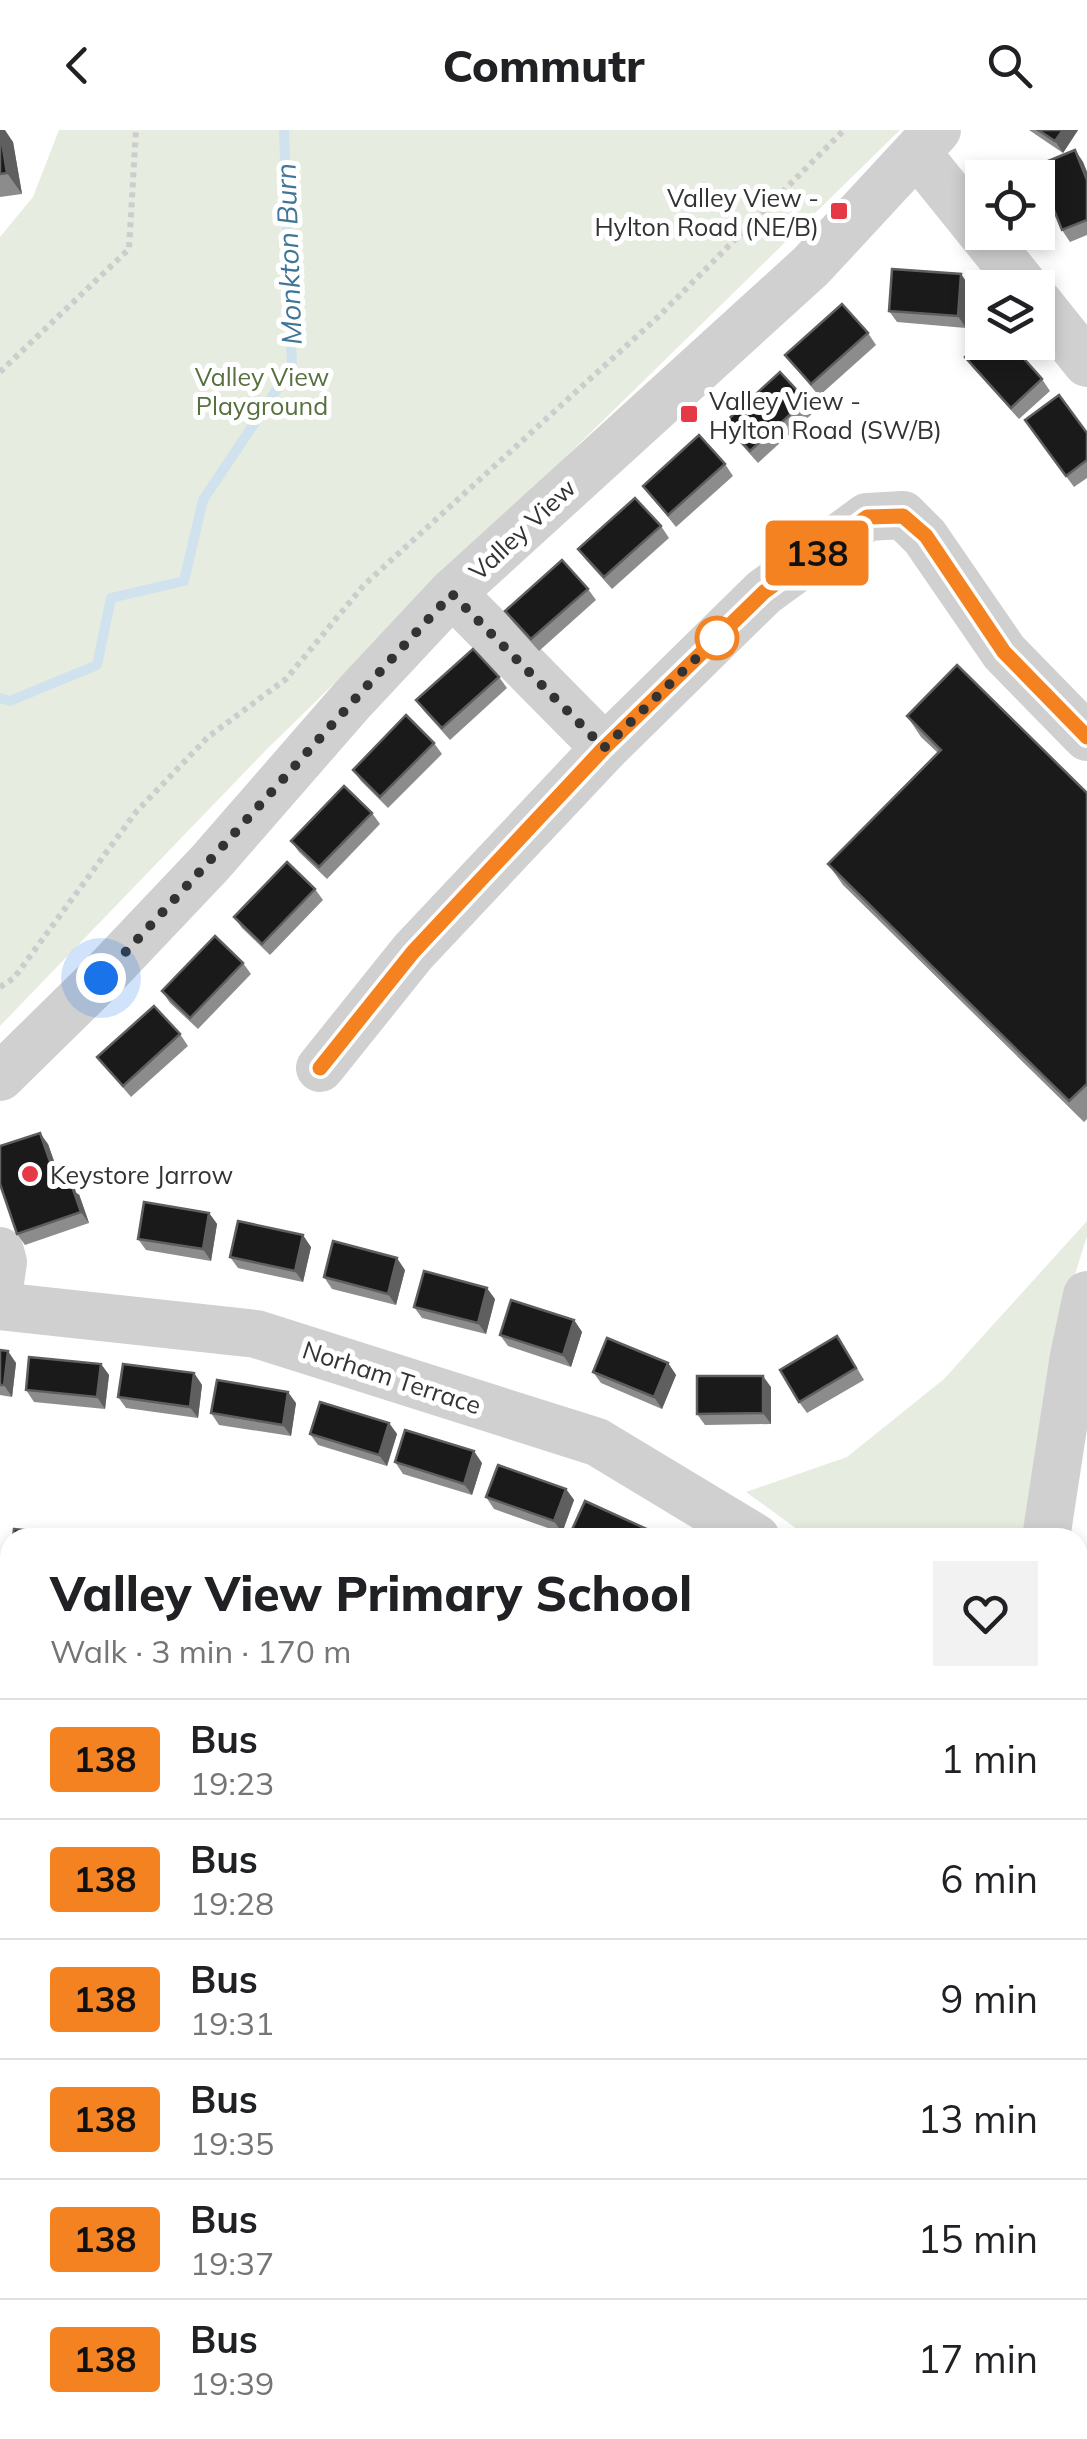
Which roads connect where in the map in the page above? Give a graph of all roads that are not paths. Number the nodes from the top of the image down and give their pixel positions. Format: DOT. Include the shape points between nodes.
graph roads {
  1 [pos="927,142"];
  2 [pos="1014,270"];
  3 [pos="1055,324"];
  4 [pos="1087,364"];
  5 [pos="452,594"];
  6 [pos="1087,737"];
  7 [pos="604,748"];
  8 [pos="320,1068"];
  9 [pos="0,1077"];
  10 [pos="0,1251"];
  11 [pos="0,1282"];
  12 [pos="1087,1295"];
  13 [pos="0,1306"];
  14 [pos="739,1528"];
  15 [pos="1048,1528"];
  1 -- 2 [label="street"];
  1 -- 5 [label="street, Valley View" via="811,266"];
  3 -- 4 [label="street"];
  5 -- 7 [label="street"];
  5 -- 9 [label="street, Valley View" via="210,863"];
  6 -- 7 [label="street" via="1004,652 926,536 903,516 867,517 764,592"];
  7 -- 8 [label="street" via="413,952"];
  10 -- 11 [label="street"];
  12 -- 15 [label="street"];
  13 -- 14 [label="street, Norham Terrace" via="256,1334 597,1442"];
}
